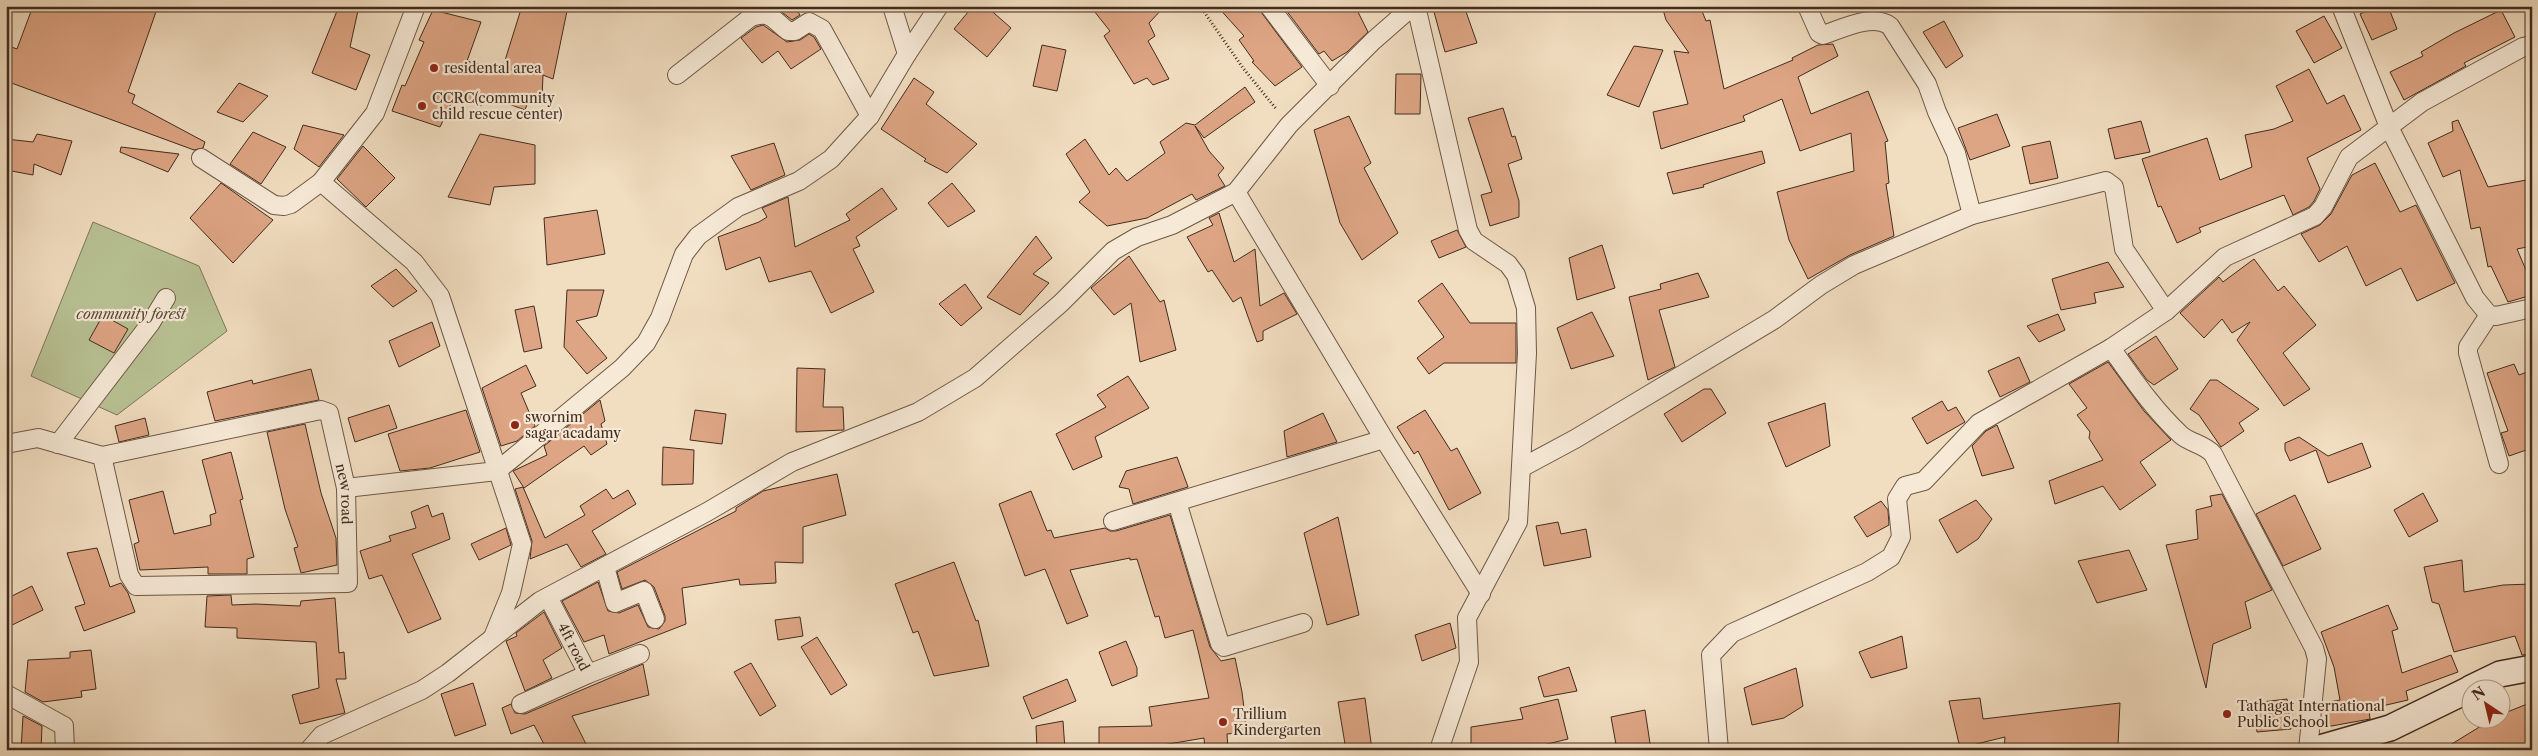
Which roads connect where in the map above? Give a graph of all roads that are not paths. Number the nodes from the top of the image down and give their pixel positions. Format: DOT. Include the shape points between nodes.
graph roads {
  1 [pos="416,6"];
  2 [pos="892,6"];
  3 [pos="940,6"];
  4 [pos="1269,6"];
  5 [pos="1415,6"];
  6 [pos="1807,6"];
  7 [pos="2341,6"];
  8 [pos="2532,45"];
  9 [pos="907,54"];
  10 [pos="678,76"];
  11 [pos="1330,86"];
  12 [pos="870,116"];
  13 [pos="2390,126"];
  14 [pos="201,158"];
  15 [pos="321,182"];
  16 [pos="1236,192"];
  17 [pos="1972,215"];
  18 [pos="166,298"];
  19 [pos="2532,308"];
  20 [pos="2166,311"];
  21 [pos="2489,315"];
  22 [pos="2111,348"];
  23 [pos="1384,439"];
  24 [pos="6,444"];
  25 [pos="58,444"];
  26 [pos="102,456"];
  27 [pos="2499,464"];
  28 [pos="1521,468"];
  29 [pos="497,471"];
  30 [pos="346,488"];
  31 [pos="1177,502"];
  32 [pos="1113,521"];
  33 [pos="605,567"];
  34 [pos="1481,594"];
  35 [pos="548,597"];
  36 [pos="653,612"];
  37 [pos="1303,623"];
  38 [pos="492,638"];
  39 [pos="640,654"];
  40 [pos="2532,668"];
  41 [pos="588,674"];
  42 [pos="2492,678"];
  43 [pos="6,694"];
  44 [pos="2460,694"];
  45 [pos="521,704"];
  46 [pos="65,750"];
  47 [pos="309,750"];
  48 [pos="1438,750"];
  49 [pos="1719,750"];
  50 [pos="2308,750"];
  51 [pos="2313,750"];
  1 -- 15 [label="street" via="375,113"];
  2 -- 9 [label="street"];
  3 -- 9 [label="street"];
  4 -- 11 [label="street"];
  5 -- 11 [label="street" via="1373,41"];
  5 -- 28 [label="street" via="1468,230 1474,241 1508,264 1516,275 1526,308"];
  6 -- 17 [label="street" via="1819,33 1823,35 1872,20 1883,21 1890,26 1927,84 1956,153"];
  7 -- 13 [label="street"];
  8 -- 13 [label="street" via="2422,102"];
  9 -- 12 [label="street"];
  10 -- 12 [label="street" via="751,17 762,13 770,16 788,31 809,22 822,29"];
  11 -- 16 [label="street" via="1289,125"];
  12 -- 29 [label="street" via="831,159 799,181 738,207 698,236 684,254 660,318 646,343 622,368"];
  13 -- 20 [label="street" via="2349,157 2315,216 2225,257"];
  13 -- 21 [label="street" via="2475,298"];
  14 -- 15 [label="street" via="274,205 291,204"];
  15 -- 29 [label="street" via="414,262 440,296"];
  16 -- 23 [label="street"];
  16 -- 33 [label="street" via="1172,225 1137,237 1113,250 1061,303 975,378 918,412 792,462"];
  17 -- 20 [label="street" via="2106,181 2111,183 2124,249"];
  17 -- 28 [label="street" via="1854,264 1775,319"];
  18 -- 25 [label="street" via="150,324"];
  19 -- 21 [label="street"];
  20 -- 22 [label="street"];
  21 -- 27 [label="street" via="2468,347 2468,353"];
  22 -- 49 [label="street" via="1978,423 1924,480 1905,486 1897,500 1901,537 1891,557 1867,572 1732,634 1711,655"];
  22 -- 50 [label="street" via="2150,404 2183,437 2207,447 2214,454 2314,648 2317,659"];
  23 -- 31 [label="street"];
  23 -- 34 [label="street"];
  24 -- 25 [label="street" via="38,438"];
  25 -- 26 [label="street"];
  26 -- 30 [label="street, new road" via="321,410 329,413"];
  26 -- 30 [label="street, new road" via="129,575 136,586 348,583"];
  28 -- 34 [label="street" via="1518,522"];
  29 -- 30 [label="street"];
  29 -- 38 [label="street" via="522,544 511,593"];
  31 -- 32 [label="street"];
  31 -- 37 [label="street" via="1220,644 1224,647"];
  33 -- 35 [label="street"];
  33 -- 36 [label="street" via="616,603 644,591"];
  34 -- 48 [label="street" via="1467,618 1469,662"];
  35 -- 38 [label="street"];
  35 -- 41 [label="street, 4ft road"];
  38 -- 47 [label="street" via="422,690 322,735"];
  39 -- 41 [label="street, 4ft road"];
  40 -- 42 [label="main road"];
  41 -- 45 [label="street"];
  43 -- 46 [label="street" via="64,726"];
  44 -- 51 [label="main road" via="2390,728"];
}
